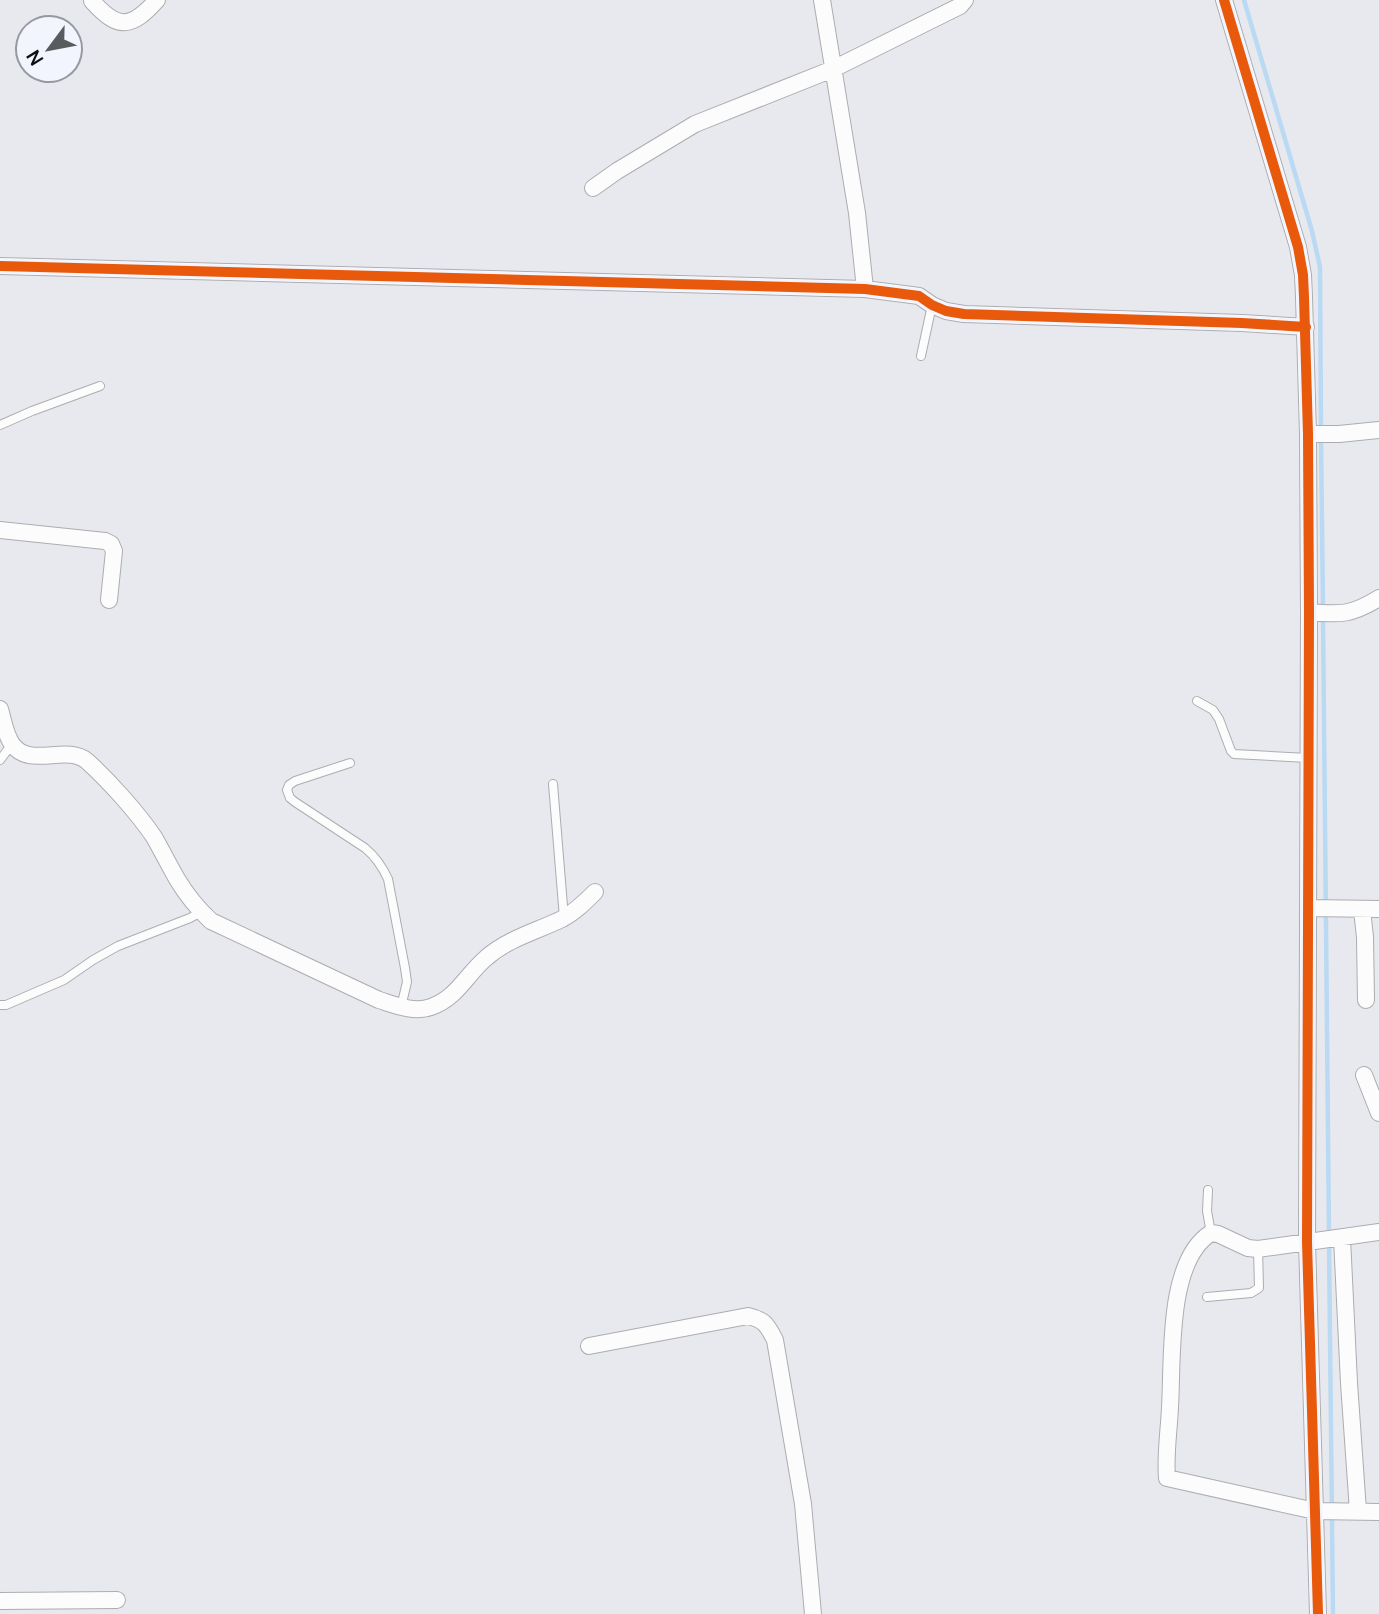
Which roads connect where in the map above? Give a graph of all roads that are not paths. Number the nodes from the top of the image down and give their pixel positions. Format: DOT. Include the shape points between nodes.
graph roads {
  1 [pos="157,0"];
  2 [pos="822,0"];
  3 [pos="965,0"];
  4 [pos="1224,0"];
  5 [pos="92,1"];
  6 [pos="833,69"];
  7 [pos="593,188"];
  8 [pos="0,266"];
  9 [pos="865,289"];
  10 [pos="932,305"];
  11 [pos="1306,327"];
  12 [pos="922,356"];
  13 [pos="100,386"];
  14 [pos="0,425"];
  15 [pos="1379,430"];
  16 [pos="1308,434"];
  17 [pos="0,530"];
  18 [pos="1379,598"];
  19 [pos="109,600"];
  20 [pos="1314,613"];
  21 [pos="1197,701"];
  22 [pos="0,709"];
  23 [pos="12,744"];
  24 [pos="1308,758"];
  25 [pos="0,760"];
  26 [pos="350,763"];
  27 [pos="552,784"];
  28 [pos="595,892"];
  29 [pos="1308,908"];
  30 [pos="1379,909"];
  31 [pos="1362,910"];
  32 [pos="201,912"];
  33 [pos="564,918"];
  34 [pos="1366,1000"];
  35 [pos="0,1005"];
  36 [pos="401,1007"];
  37 [pos="1364,1075"];
  38 [pos="1379,1113"];
  39 [pos="1208,1190"];
  40 [pos="1379,1232"];
  41 [pos="1211,1233"];
  42 [pos="1339,1238"];
  43 [pos="1312,1241"];
  44 [pos="1258,1249"];
  45 [pos="1206,1297"];
  46 [pos="589,1346"];
  47 [pos="1320,1511"];
  48 [pos="1351,1511"];
  49 [pos="1379,1512"];
  50 [pos="117,1600"];
  51 [pos="0,1601"];
  52 [pos="813,1614"];
  53 [pos="1318,1614"];
  1 -- 5 [label="street" via="122,24 104,15"];
  2 -- 6 [label="street"];
  3 -- 6 [label="street"];
  4 -- 11 [label="street" via="1298,247"];
  6 -- 7 [label="street" via="695,124"];
  6 -- 9 [label="street" via="858,213"];
  8 -- 9 [label="street"];
  9 -- 10 [label="street" via="919,296"];
  10 -- 11 [label="street" via="964,314"];
  10 -- 12 [label="lane"];
  11 -- 16 [label="street"];
  13 -- 14 [label="lane"];
  15 -- 16 [label="street"];
  16 -- 20 [label="street"];
  17 -- 19 [label="street" via="111,544"];
  18 -- 20 [label="street" via="1344,614"];
  20 -- 24 [label="street"];
  21 -- 24 [label="lane" via="1213,710 1234,754"];
  22 -- 23 [label="street"];
  23 -- 25 [label="lane"];
  23 -- 32 [label="street" via="31,755 71,755 88,762 145,825"];
  24 -- 29 [label="street"];
  26 -- 36 [label="lane" via="295,781 287,790 290,798 365,848 383,867 407,982"];
  27 -- 33 [label="lane"];
  28 -- 33 [label="street"];
  29 -- 31 [label="street"];
  29 -- 43 [label="street"];
  30 -- 31 [label="street"];
  31 -- 34 [label="street"];
  32 -- 35 [label="lane" via="118,946 64,980"];
  32 -- 36 [label="street" via="217,924"];
  33 -- 36 [label="street" via="489,955 449,998 420,1010"];
  37 -- 38 [label="street"];
  39 -- 41 [label="lane"];
  40 -- 42 [label="street"];
  41 -- 44 [label="street"];
  41 -- 47 [label="street" via="1198,1243 1179,1287 1173,1325 1167,1478"];
  42 -- 43 [label="street"];
  42 -- 48 [label="street" via="1349,1383"];
  43 -- 44 [label="street"];
  43 -- 47 [label="street"];
  44 -- 45 [label="lane" via="1259,1288 1251,1293"];
  46 -- 52 [label="street" via="748,1316 761,1319 768,1327 775,1340 803,1504"];
  47 -- 48 [label="street"];
  47 -- 53 [label="street"];
  48 -- 49 [label="street"];
  50 -- 51 [label="street"];
}
